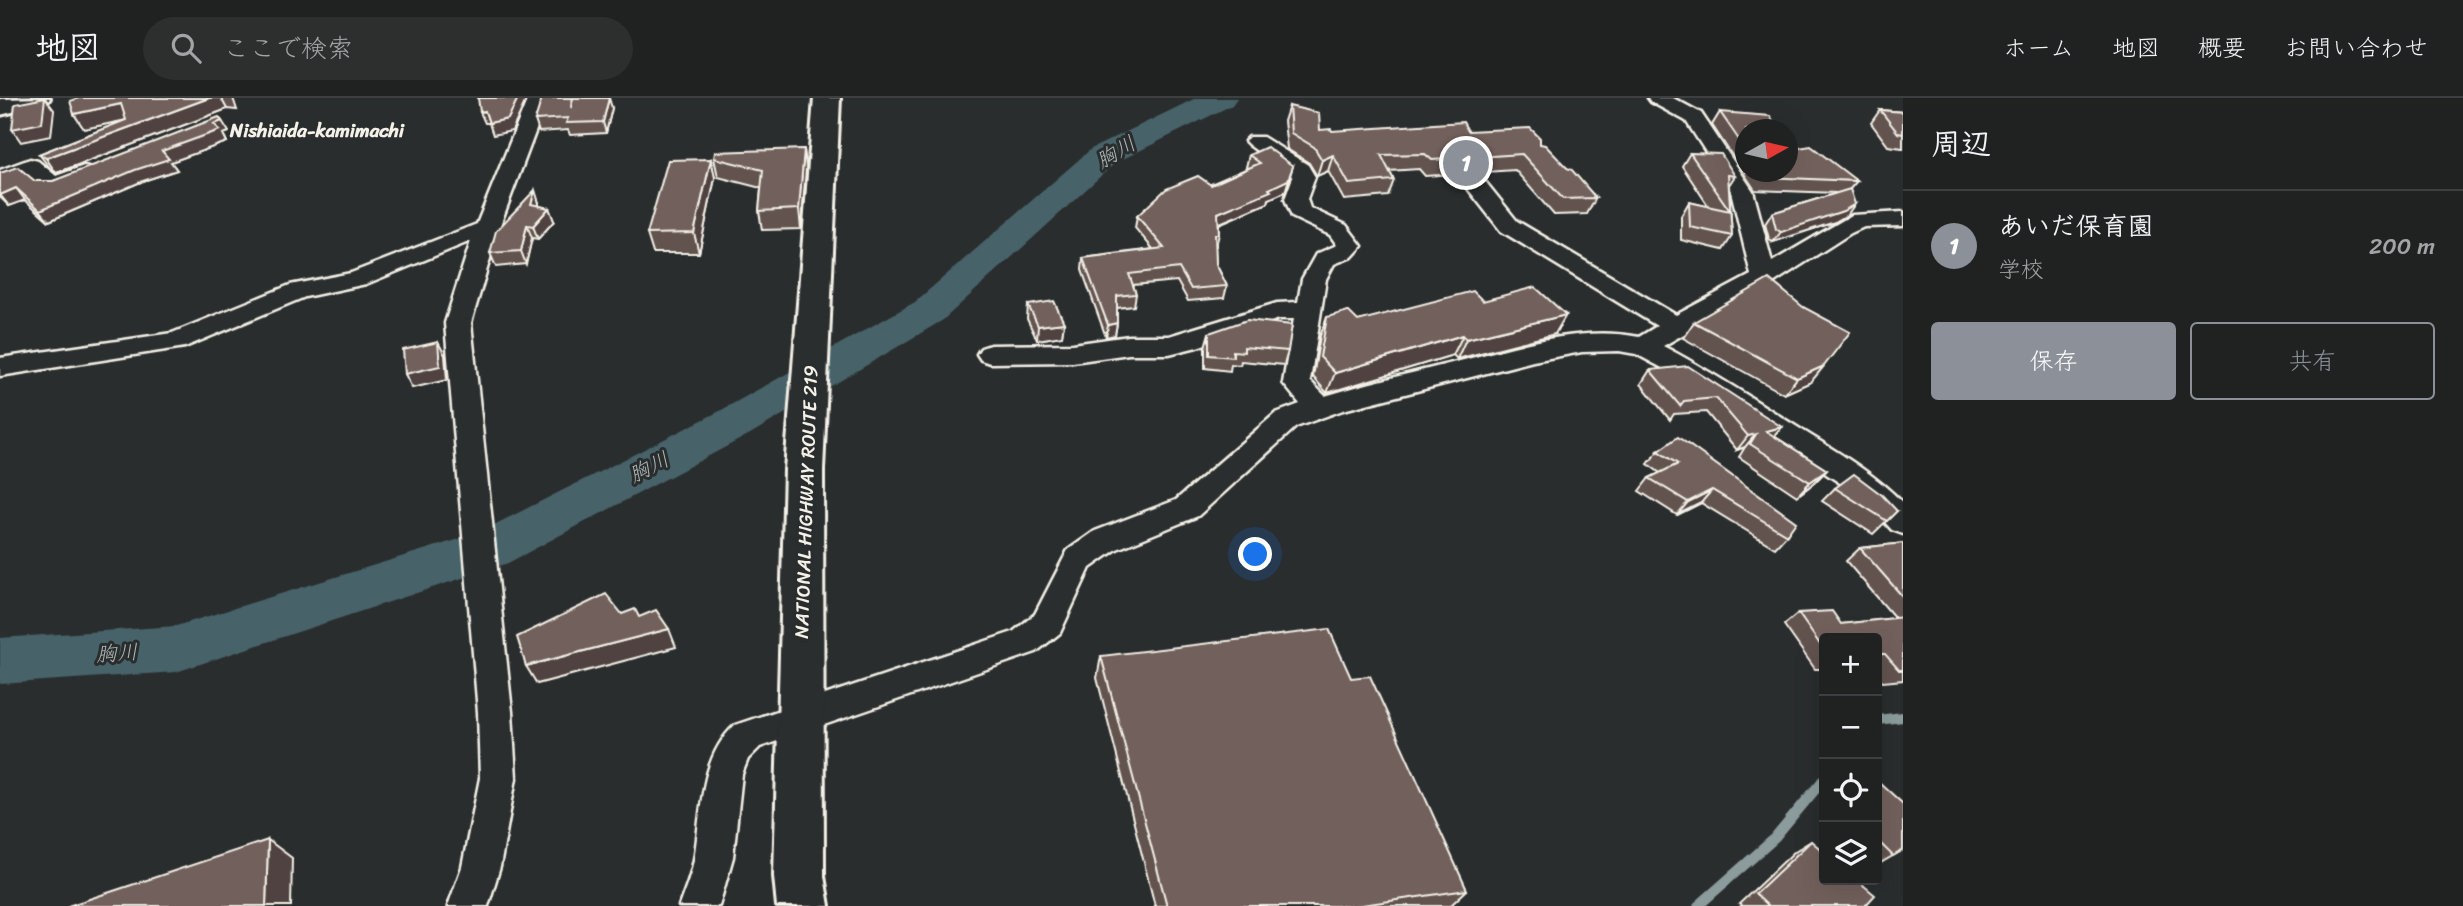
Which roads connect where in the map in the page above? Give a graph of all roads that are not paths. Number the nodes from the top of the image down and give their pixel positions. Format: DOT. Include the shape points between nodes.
graph roads {
  1 [pos="37,98"];
  2 [pos="538,98"];
  3 [pos="828,98"];
  4 [pos="1658,98"];
  5 [pos="0,107"];
  6 [pos="1256,141"];
  7 [pos="103,166"];
  8 [pos="0,177"];
  9 [pos="1476,184"];
  10 [pos="1903,219"];
  11 [pos="488,228"];
  12 [pos="1764,278"];
  13 [pos="1309,310"];
  14 [pos="1676,326"];
  15 [pos="1643,347"];
  16 [pos="990,354"];
  17 [pos="0,367"];
  18 [pos="1320,408"];
  19 [pos="1903,522"];
  20 [pos="800,717"];
  21 [pos="468,906"];
  22 [pos="699,906"];
  23 [pos="803,906"];
  1 -- 5 [label="highway"];
  2 -- 11 [label="street"];
  3 -- 20 [label="highway, NATIONAL HIGHWAY ROUTE 219" via="804,470"];
  4 -- 12 [label="street" via="1694,117 1742,191"];
  6 -- 13 [label="street" via="1300,170 1304,177 1296,199 1300,212 1338,230 1350,246 1324,259 1314,279"];
  7 -- 8 [label="street" via="53,185 30,166"];
  9 -- 14 [label="street" via="1509,226"];
  10 -- 12 [label="street" via="1860,220"];
  11 -- 17 [label="street" via="357,279 299,291 176,341"];
  11 -- 21 [label="street" via="458,323 498,778 481,867"];
  12 -- 14 [label="street"];
  13 -- 16 [label="street" via="1277,311 1168,345"];
  13 -- 18 [label="street" via="1296,383"];
  14 -- 15 [label="street"];
  15 -- 18 [label="street" via="1582,343"];
  15 -- 19 [label="street" via="1808,445 1880,498"];
  18 -- 20 [label="street" via="1286,420 1187,508 1106,540 1079,559 1048,623 1024,642"];
  20 -- 22 [label="street" via="748,736 735,748 724,774 714,857"];
  20 -- 23 [label="highway, NATIONAL HIGHWAY ROUTE 219" via="799,876"];
}
